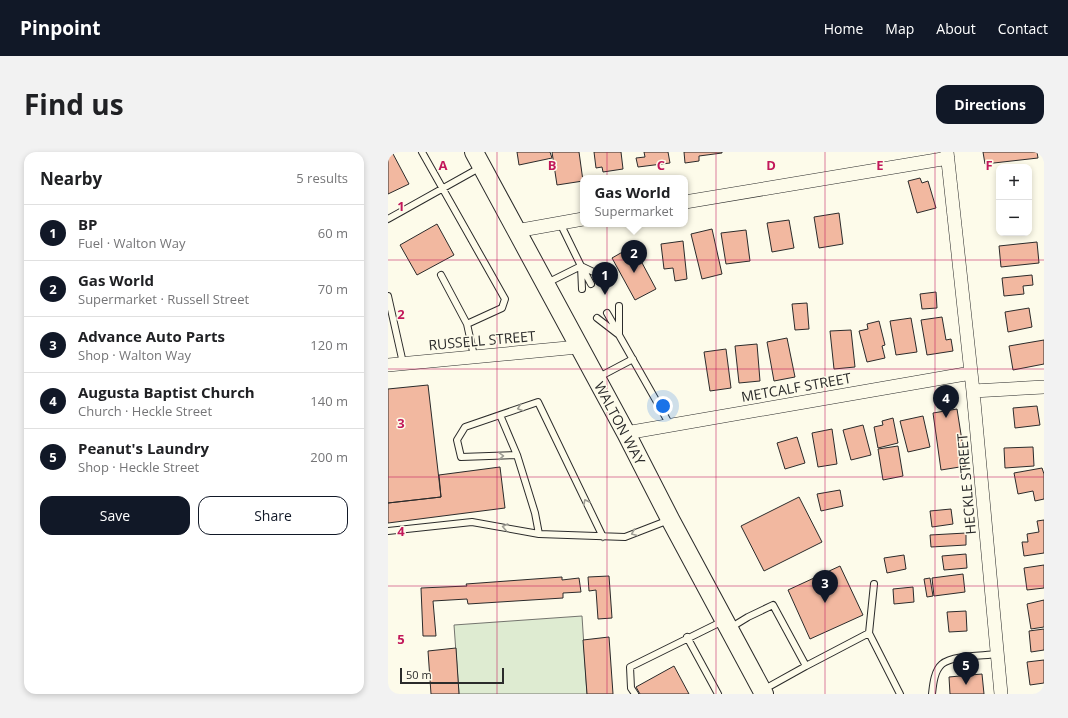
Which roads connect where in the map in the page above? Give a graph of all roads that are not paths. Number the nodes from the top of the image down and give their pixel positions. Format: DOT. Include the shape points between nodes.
graph roads {
  1 [pos="422,152"];
  2 [pos="948,155"];
  3 [pos="478,159"];
  4 [pos="442,189"];
  5 [pos="688,201"];
  6 [pos="388,219"];
  7 [pos="580,220"];
  8 [pos="560,223"];
  9 [pos="516,231"];
  10 [pos="582,266"];
  11 [pos="441,275"];
  12 [pos="604,277"];
  13 [pos="545,284"];
  14 [pos="591,284"];
  15 [pos="582,289"];
  16 [pos="388,296"];
  17 [pos="619,306"];
  18 [pos="607,313"];
  19 [pos="597,318"];
  20 [pos="467,324"];
  21 [pos="395,325"];
  22 [pos="388,326"];
  23 [pos="619,335"];
  24 [pos="578,347"];
  25 [pos="474,356"];
  26 [pos="633,359"];
  27 [pos="403,363"];
  28 [pos="388,365"];
  29 [pos="971,373"];
  30 [pos="596,379"];
  31 [pos="1044,388"];
  32 [pos="973,391"];
  33 [pos="500,415"];
  34 [pos="670,425"];
  35 [pos="626,433"];
  36 [pos="517,455"];
  37 [pos="670,519"];
  38 [pos="388,531"];
  39 [pos="539,534"];
  40 [pos="602,537"];
  41 [pos="874,584"];
  42 [pos="727,624"];
  43 [pos="870,633"];
  44 [pos="688,637"];
  45 [pos="997,654"];
  46 [pos="806,666"];
  47 [pos="763,692"];
  48 [pos="635,694"];
  49 [pos="718,694"];
  50 [pos="900,694"];
  51 [pos="932,694"];
  52 [pos="1001,694"];
  1 -- 4 [label="lane"];
  2 -- 5 [label="street"];
  2 -- 29 [label="street, HECKLE STREET"];
  3 -- 4 [label="lane"];
  3 -- 9 [label="main road, WALTON WAY"];
  4 -- 6 [label="lane"];
  4 -- 20 [label="lane" via="505,299 502,308"];
  7 -- 8 [label="street"];
  8 -- 9 [label="street"];
  8 -- 10 [label="lane"];
  9 -- 13 [label="main road, WALTON WAY"];
  10 -- 12 [label="lane"];
  10 -- 13 [label="lane"];
  10 -- 14 [label="lane"];
  10 -- 15 [label="lane"];
  11 -- 20 [label="lane"];
  13 -- 24 [label="main road, WALTON WAY"];
  16 -- 21 [label="lane"];
  17 -- 23 [label="lane"];
  18 -- 23 [label="lane"];
  19 -- 23 [label="lane"];
  20 -- 25 [label="lane"];
  21 -- 22 [label="lane"];
  21 -- 27 [label="lane"];
  23 -- 26 [label="lane"];
  24 -- 25 [label="street, RUSSELL STREET"];
  24 -- 30 [label="main road, WALTON WAY"];
  25 -- 27 [label="street, RUSSELL STREET"];
  26 -- 30 [label="lane"];
  26 -- 34 [label="lane"];
  27 -- 28 [label="street, RUSSELL STREET"];
  29 -- 32 [label="street, HECKLE STREET"];
  29 -- 34 [label="street, METCALF STREET"];
  30 -- 35 [label="main road, WALTON WAY"];
  31 -- 32 [label="street"];
  32 -- 45 [label="street, HECKLE STREET"];
  33 -- 36 [label="lane"];
  33 -- 36 [label="lane, one-way" via="465,427 457,440 462,457"];
  40 -- 33 [label="lane, one-way" via="538,402"];
  34 -- 35 [label="street, METCALF STREET"];
  35 -- 37 [label="main road, WALTON WAY"];
  36 -- 39 [label="lane"];
  37 -- 40 [label="lane, one-way" via="625,537"];
  37 -- 42 [label="main road, WALTON WAY"];
  39 -- 38 [label="lane, one-way" via="472,522"];
  39 -- 40 [label="lane"];
  41 -- 43 [label="lane"];
  42 -- 44 [label="lane"];
  42 -- 46 [label="lane" via="772,605"];
  42 -- 47 [label="main road, WALTON WAY"];
  43 -- 46 [label="lane"];
  43 -- 50 [label="lane"];
  44 -- 48 [label="lane" via="630,667 631,688"];
  44 -- 49 [label="lane"];
  45 -- 51 [label="lane" via="956,658 941,664 934,677"];
  45 -- 52 [label="street, HECKLE STREET"];
  46 -- 47 [label="lane"];
}
